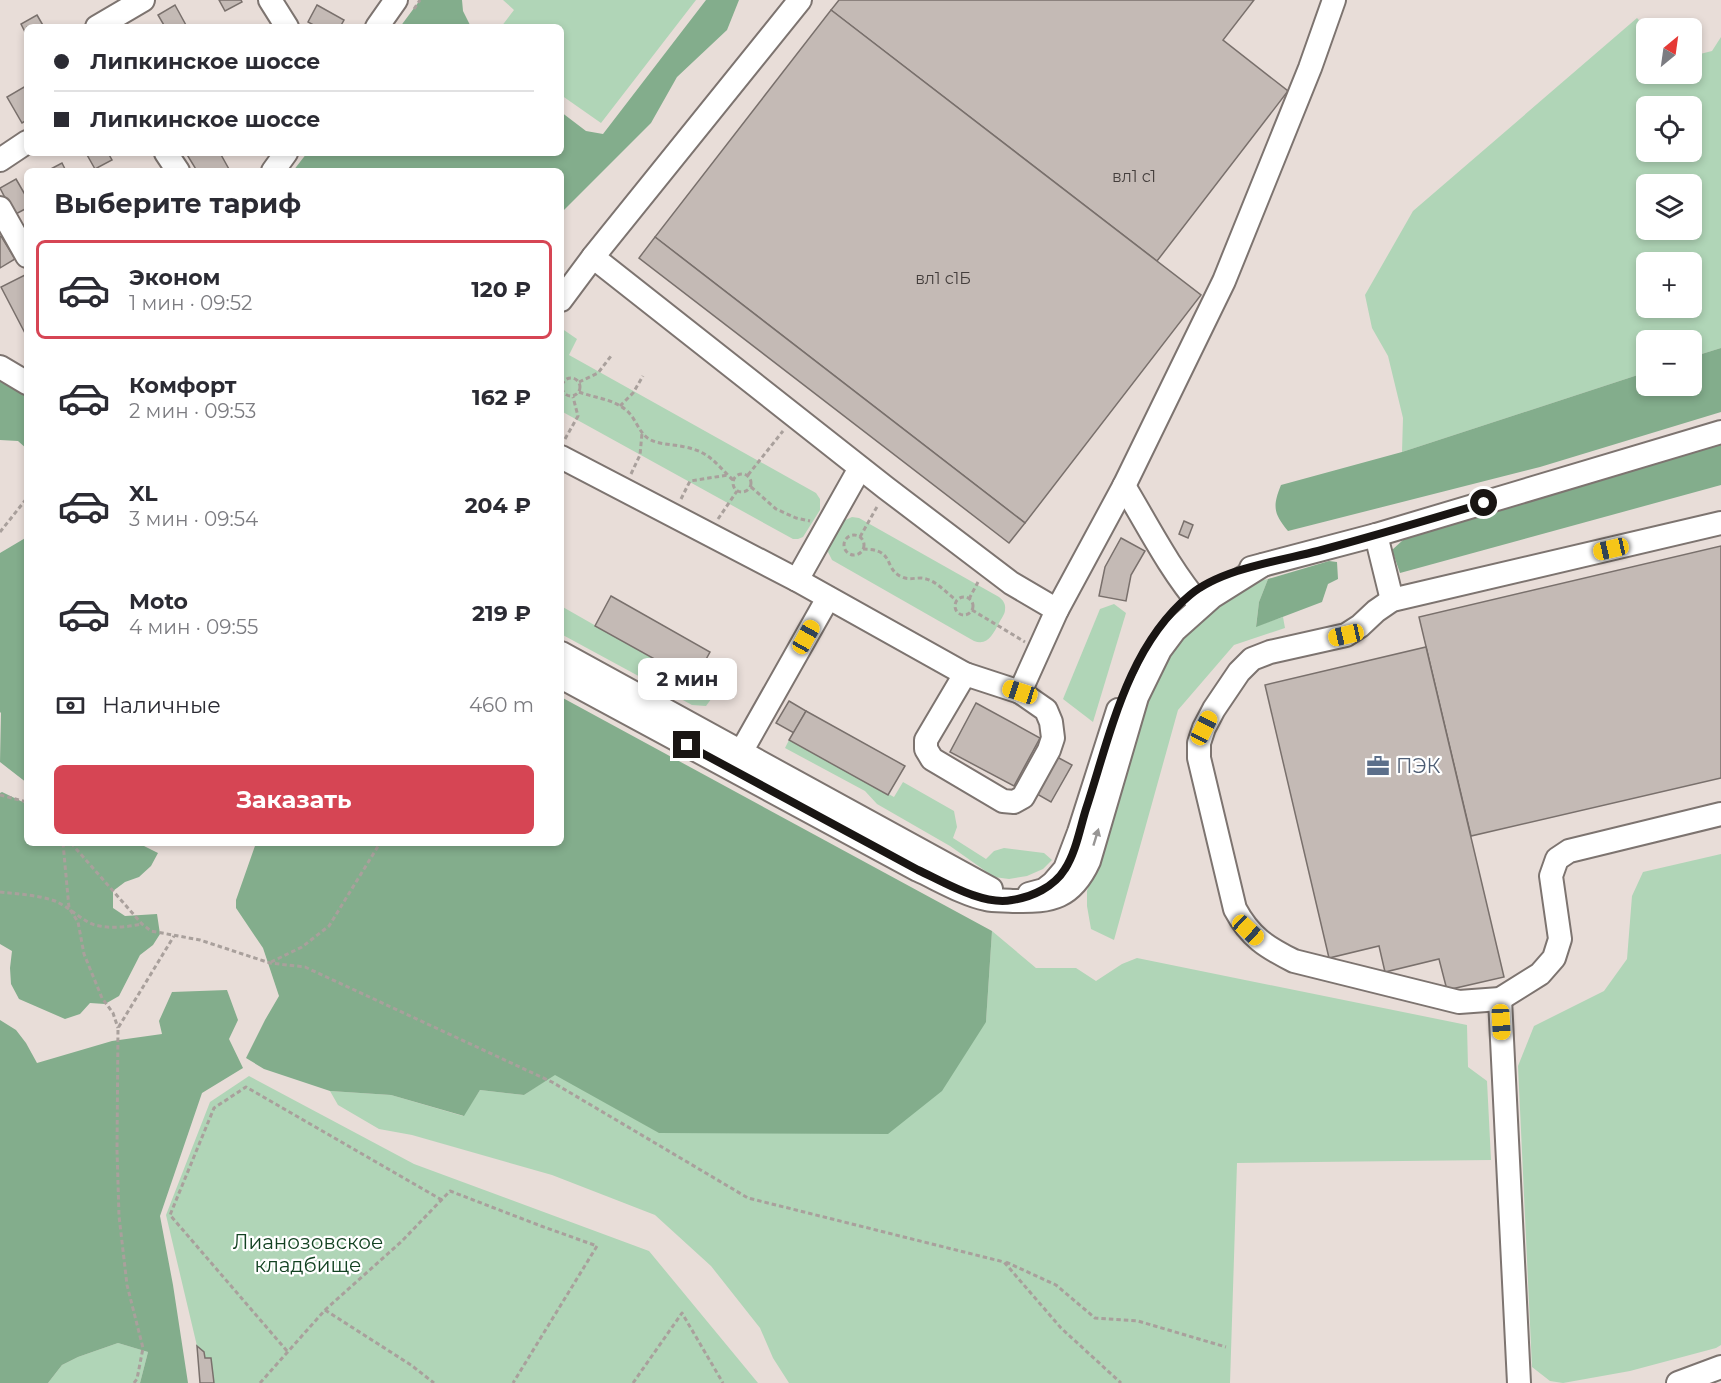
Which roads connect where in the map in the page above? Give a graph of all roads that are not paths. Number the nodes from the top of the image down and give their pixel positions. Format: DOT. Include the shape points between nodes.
graph roads {
  1 [pos="143,0"];
  2 [pos="270,0"];
  3 [pos="396,0"];
  4 [pos="800,0"];
  5 [pos="1334,0"];
  6 [pos="102,24"];
  7 [pos="285,24"];
  8 [pos="379,24"];
  9 [pos="24,144"];
  10 [pos="0,160"];
  11 [pos="0,208"];
  12 [pos="24,251"];
  13 [pos="593,257"];
  14 [pos="564,296"];
  15 [pos="0,367"];
  16 [pos="24,381"];
  17 [pos="1721,432"];
  18 [pos="564,458"];
  19 [pos="860,468"];
  20 [pos="1124,486"];
  21 [pos="1721,523"];
  22 [pos="1376,535"];
  23 [pos="797,580"];
  24 [pos="828,598"];
  25 [pos="1196,600"];
  26 [pos="1392,600"];
  27 [pos="1057,610"];
  28 [pos="564,655"];
  29 [pos="965,674"];
  30 [pos="564,679"];
  31 [pos="1020,692"];
  32 [pos="741,752"];
  33 [pos="1721,814"];
  34 [pos="1074,846"];
  35 [pos="1052,898"];
  36 [pos="1011,901"];
  37 [pos="1500,999"];
  38 [pos="1721,1367"];
  39 [pos="1519,1383"];
  40 [pos="1678,1383"];
  1 -- 6 [label="street"];
  2 -- 7 [label="street"];
  3 -- 8 [label="street"];
  4 -- 13 [label="street"];
  5 -- 20 [label="street" via="1224,281"];
  9 -- 10 [label="street"];
  11 -- 12 [label="street"];
  13 -- 14 [label="street"];
  13 -- 19 [label="street"];
  15 -- 16 [label="street"];
  17 -- 22 [label="street"];
  18 -- 23 [label="street"];
  19 -- 23 [label="street"];
  19 -- 27 [label="street" via="1011,583"];
  20 -- 25 [label="street"];
  20 -- 27 [label="street"];
  21 -- 26 [label="street"];
  22 -- 25 [label="street" via="1263,565 1212,597"];
  22 -- 26 [label="street"];
  23 -- 24 [label="street"];
  24 -- 29 [label="street"];
  24 -- 32 [label="street"];
  25 -- 34 [label="street" via="1162,625 1133,671"];
  35 -- 25 [label="street, one-way" via="1064,894 1084,873 1137,697 1160,650"];
  26 -- 37 [label="street" via="1346,635 1252,659 1239,672 1204,728 1199,758 1235,909 1258,940 1294,961 1459,1002"];
  27 -- 31 [label="street"];
  28 -- 32 [label="street"];
  29 -- 31 [label="street"];
  29 -- 31 [label="street" via="926,740 926,749 932,759 1003,801 1014,802 1023,797 1053,738 1047,710"];
  30 -- 36 [label="street" via="918,870 986,899"];
  32 -- 36 [label="street"];
  33 -- 37 [label="street" via="1569,851 1557,859 1551,876 1560,939 1554,958 1540,974"];
  34 -- 35 [label="street" via="1070,870"];
  34 -- 36 [label="street" via="1065,869 1053,883"];
  35 -- 36 [label="street"];
  37 -- 39 [label="street"];
  38 -- 40 [label="street"];
}
